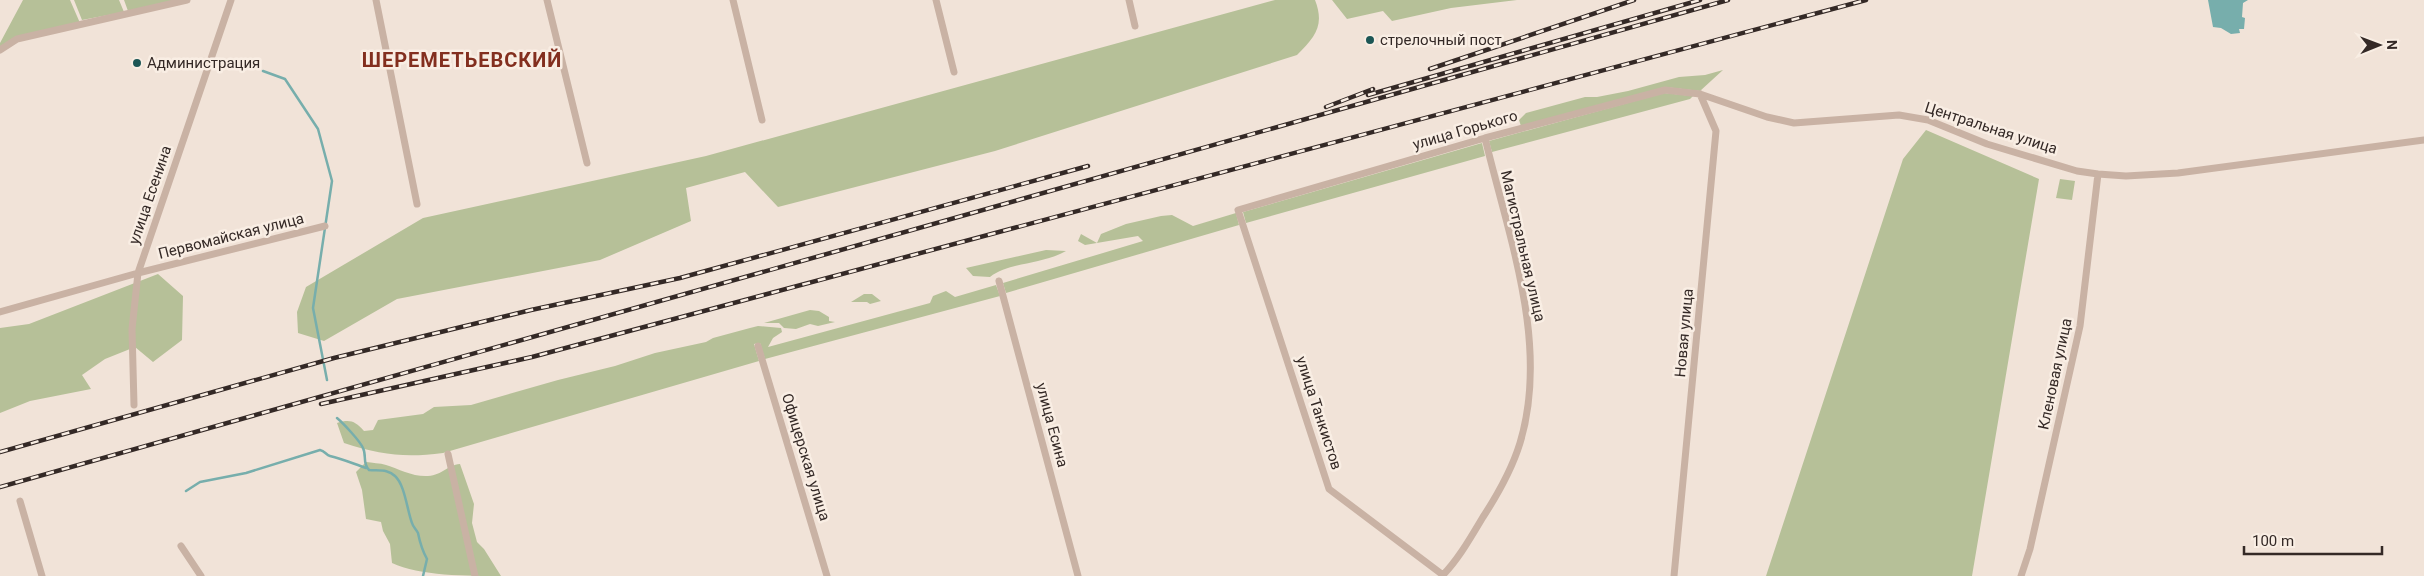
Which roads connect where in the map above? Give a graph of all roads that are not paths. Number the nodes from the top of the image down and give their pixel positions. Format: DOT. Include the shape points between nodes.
graph roads {
  1 [pos="187,0"];
  2 [pos="230,0"];
  3 [pos="376,0"];
  4 [pos="547,0"];
  5 [pos="733,0"];
  6 [pos="936,0"];
  7 [pos="1129,0"];
  8 [pos="1135,26"];
  9 [pos="0,50"];
  10 [pos="954,72"];
  11 [pos="1700,94"];
  12 [pos="762,120"];
  13 [pos="1485,138"];
  14 [pos="2424,140"];
  15 [pos="587,163"];
  16 [pos="2098,174"];
  17 [pos="417,204"];
  18 [pos="1238,210"];
  19 [pos="325,226"];
  20 [pos="138,273"];
  21 [pos="998,281"];
  22 [pos="0,312"];
  23 [pos="758,346"];
  24 [pos="134,405"];
  25 [pos="448,454"];
  26 [pos="20,501"];
  27 [pos="181,546"];
  28 [pos="1442,575"];
  29 [pos="42,576"];
  30 [pos="201,576"];
  31 [pos="475,576"];
  32 [pos="827,576"];
  33 [pos="1078,576"];
  34 [pos="1674,576"];
  35 [pos="2021,576"];
  1 -- 9 [label="street" via="17,39"];
  2 -- 20 [label="street, улица Есенина"];
  3 -- 17 [label="street"];
  4 -- 15 [label="street"];
  5 -- 12 [label="street"];
  6 -- 10 [label="street"];
  7 -- 8 [label="street"];
  11 -- 13 [label="street, улица Горького" via="1665,90"];
  11 -- 16 [label="street, Центральная улица" via="1794,123 1898,115 1928,120 1986,144 2077,171"];
  11 -- 34 [label="street, Новая улица" via="1716,131"];
  13 -- 18 [label="street, улица Горького"];
  13 -- 28 [label="street, Магистральная улица" via="1523,292 1530,348 1530,389 1520,443 1507,476 1473,534"];
  14 -- 16 [label="street, Центральная улица" via="2178,173"];
  16 -- 35 [label="street, Кленовая улица" via="2080,326 2030,549"];
  18 -- 28 [label="street, улица Танкистов" via="1329,489"];
  19 -- 20 [label="street, Первомайская улица"];
  20 -- 22 [label="street, Первомайская улица"];
  20 -- 24 [label="street, улица Есенина" via="132,329"];
  21 -- 33 [label="street, улица Есина"];
  23 -- 32 [label="street, Офицерская улица"];
  25 -- 31 [label="street"];
  26 -- 29 [label="street"];
  27 -- 30 [label="street"];
}
